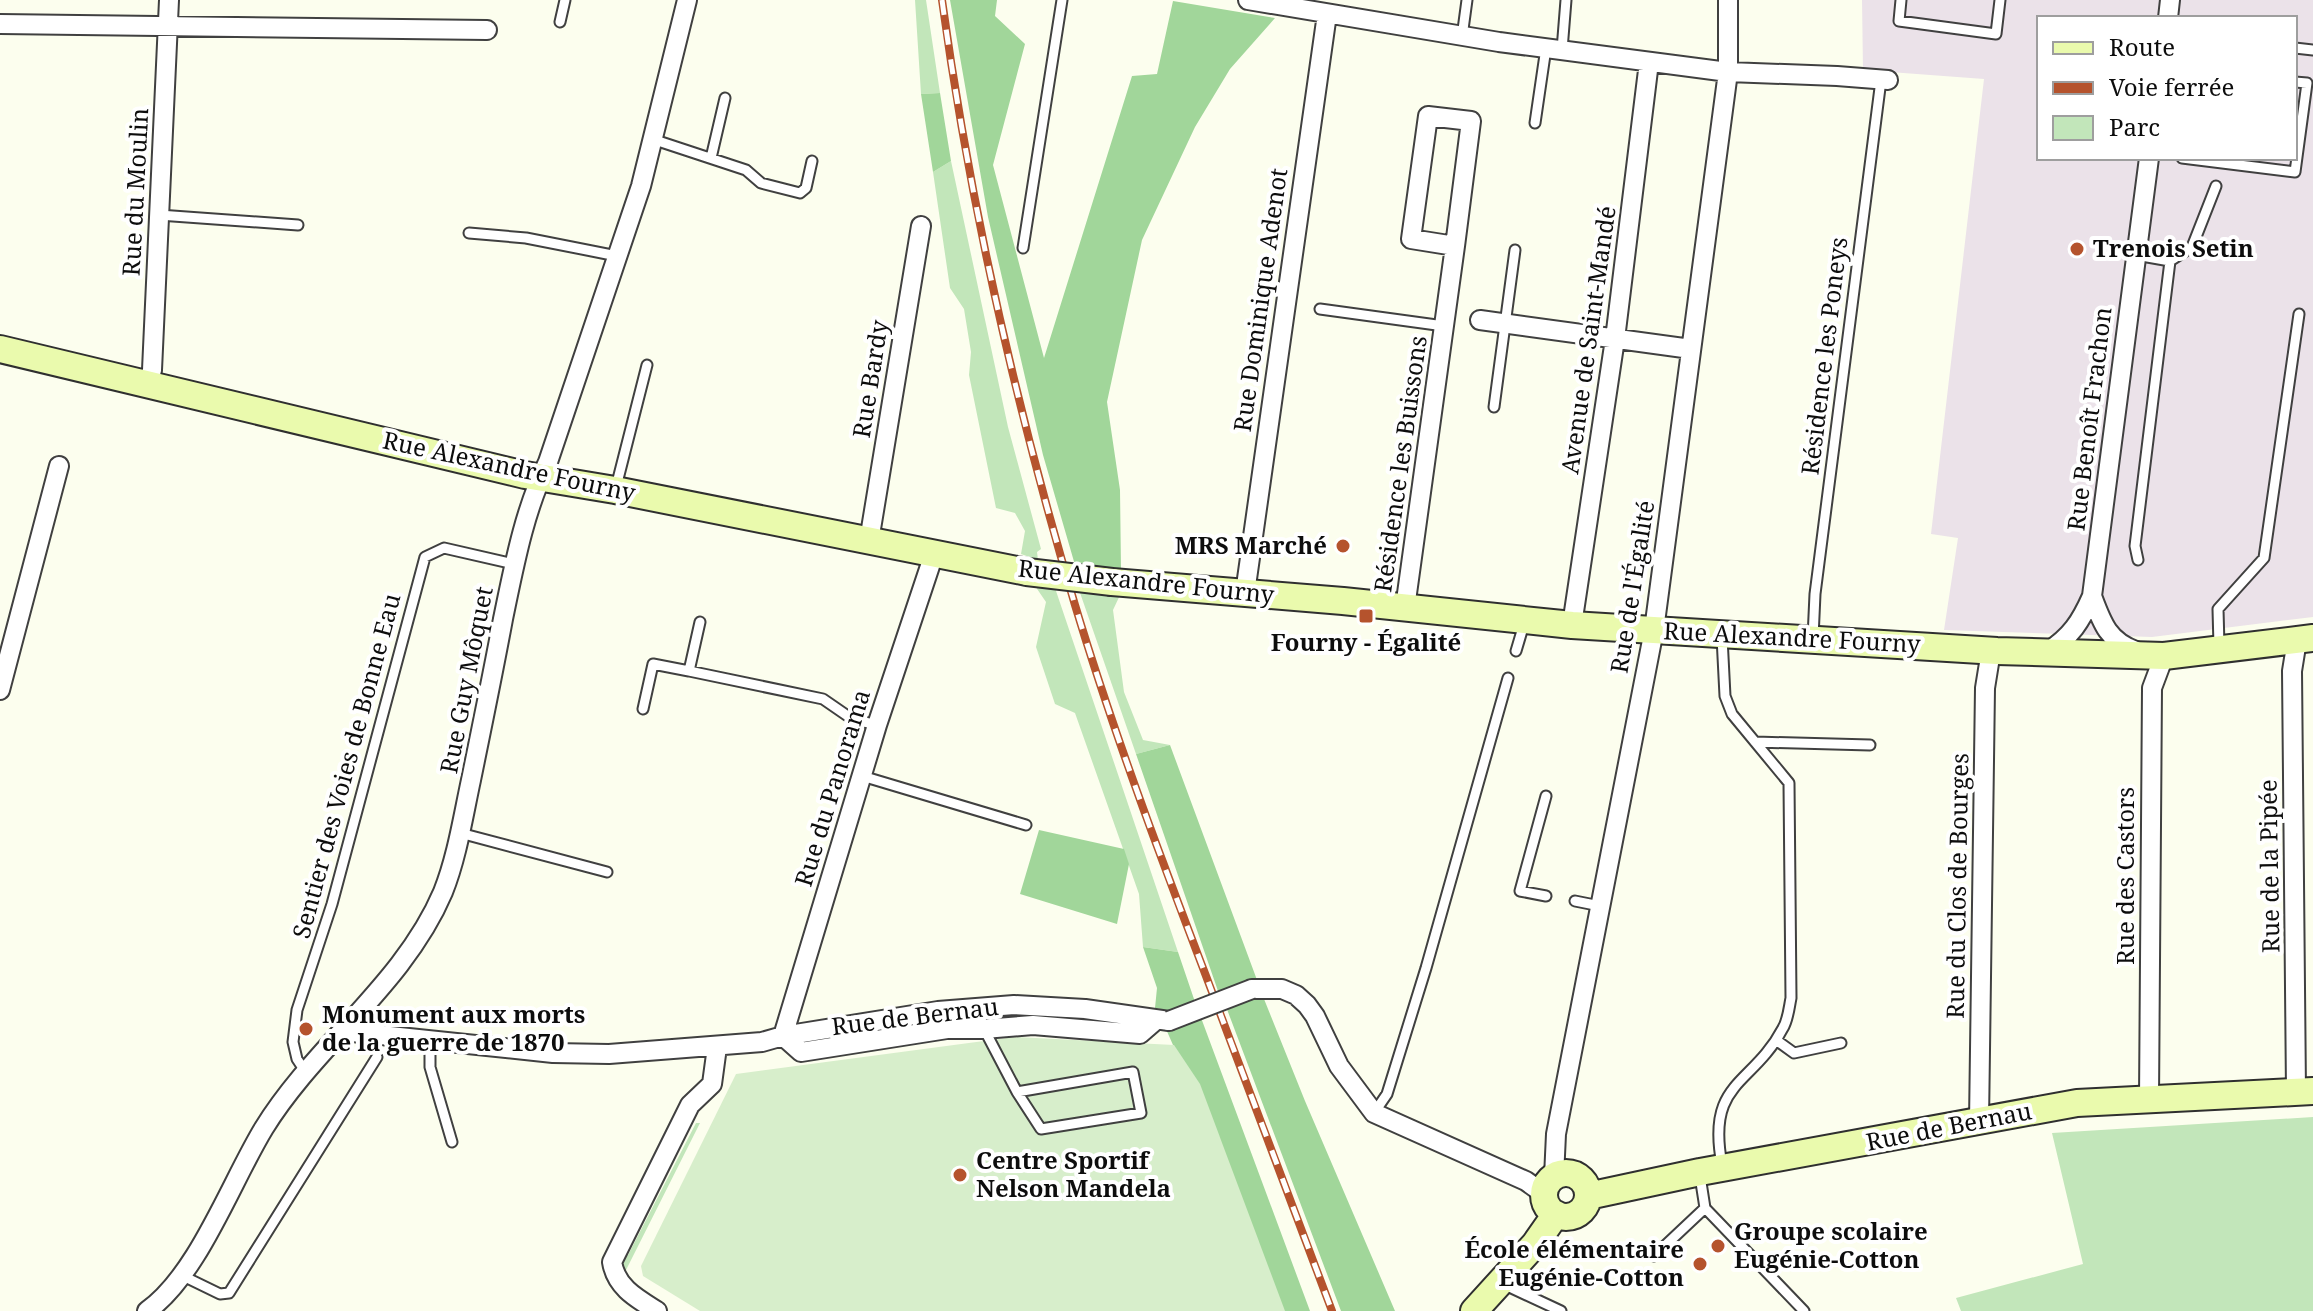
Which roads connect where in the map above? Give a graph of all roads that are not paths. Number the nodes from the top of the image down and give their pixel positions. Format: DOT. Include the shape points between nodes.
graph roads {
  1 [pos="169,0"];
  2 [pos="565,0"];
  3 [pos="687,0"];
  4 [pos="1062,0"];
  5 [pos="1248,0"];
  6 [pos="1467,0"];
  7 [pos="1566,0"];
  8 [pos="1728,0"];
  9 [pos="1901,0"];
  10 [pos="2000,0"];
  11 [pos="1327,14"];
  12 [pos="560,22"];
  13 [pos="0,24"];
  14 [pos="168,24"];
  15 [pos="487,30"];
  16 [pos="1462,37"];
  17 [pos="1554,49"];
  18 [pos="1649,62"];
  19 [pos="1728,72"];
  20 [pos="1884,80"];
  21 [pos="2297,82"];
  22 [pos="725,98"];
  23 [pos="1535,123"];
  24 [pos="652,139"];
  25 [pos="2297,157"];
  26 [pos="711,158"];
  27 [pos="2149,160"];
  28 [pos="2198,160"];
  29 [pos="2297,160"];
  30 [pos="812,161"];
  31 [pos="2216,186"];
  32 [pos="159,215"];
  33 [pos="298,225"];
  34 [pos="921,226"];
  35 [pos="469,233"];
  36 [pos="1455,246"];
  37 [pos="1023,248"];
  38 [pos="1515,250"];
  39 [pos="2136,255"];
  40 [pos="617,256"];
  41 [pos="2170,261"];
  42 [pos="1320,309"];
  43 [pos="2299,314"];
  44 [pos="1480,320"];
  45 [pos="1506,324"];
  46 [pos="1444,326"];
  47 [pos="1615,339"];
  48 [pos="0,349"];
  49 [pos="1691,349"];
  50 [pos="647,365"];
  51 [pos="148,385"];
  52 [pos="1494,407"];
  53 [pos="59,466"];
  54 [pos="540,478"];
  55 [pos="615,490"];
  56 [pos="869,541"];
  57 [pos="934,554"];
  58 [pos="2138,560"];
  59 [pos="514,564"];
  60 [pos="1245,593"];
  61 [pos="2092,596"];
  62 [pos="1405,608"];
  63 [pos="1525,621"];
  64 [pos="700,622"];
  65 [pos="1572,625"];
  66 [pos="1654,630"];
  67 [pos="1722,634"];
  68 [pos="1813,638"];
  69 [pos="2305,639"];
  70 [pos="2219,650"];
  71 [pos="1516,651"];
  72 [pos="1991,651"];
  73 [pos="2047,652"];
  74 [pos="2158,656"];
  75 [pos="689,671"];
  76 [pos="1508,678"];
  77 [pos="0,690"];
  78 [pos="643,709"];
  79 [pos="877,725"];
  80 [pos="1755,742"];
  81 [pos="1870,745"];
  82 [pos="862,776"];
  83 [pos="1546,796"];
  84 [pos="1026,825"];
  85 [pos="460,833"];
  86 [pos="607,872"];
  87 [pos="1546,896"];
  88 [pos="1575,901"];
  89 [pos="1600,906"];
  90 [pos="1162,1021"];
  91 [pos="984,1029"];
  92 [pos="342,1031"];
  93 [pos="783,1036"];
  94 [pos="430,1039"];
  95 [pos="1776,1040"];
  96 [pos="1841,1043"];
  97 [pos="717,1047"];
  98 [pos="377,1057"];
  99 [pos="306,1073"];
  100 [pos="1017,1092"];
  101 [pos="2305,1092"];
  102 [pos="2149,1099"];
  103 [pos="1374,1113"];
  104 [pos="1979,1122"];
  105 [pos="452,1142"];
  106 [pos="1711,1170"];
  107 [pos="1551,1195"];
  108 [pos="1588,1196"];
  109 [pos="1705,1208"];
  110 [pos="1654,1256"];
  111 [pos="183,1276"];
  112 [pos="1499,1283"];
  113 [pos="634,1305"];
  114 [pos="155,1308"];
  115 [pos="657,1311"];
  116 [pos="1474,1311"];
  117 [pos="1561,1311"];
  118 [pos="1804,1311"];
  1 -- 14 [label="street, Rue du Moulin"];
  2 -- 12 [label="lane"];
  3 -- 24 [label="street, Rue Guy Môquet"];
  4 -- 37 [label="lane"];
  5 -- 11 [label="street"];
  6 -- 16 [label="lane"];
  7 -- 17 [label="lane"];
  8 -- 19 [label="street, Rue de l'Égalité"];
  9 -- 10 [label="lane" via="1899,21 1996,34"];
  11 -- 16 [label="street"];
  11 -- 60 [label="street, Rue Dominique Adenot"];
  13 -- 14 [label="street"];
  14 -- 15 [label="street"];
  14 -- 32 [label="street, Rue du Moulin"];
  16 -- 17 [label="street"];
  17 -- 18 [label="street"];
  17 -- 23 [label="lane"];
  18 -- 19 [label="street"];
  18 -- 47 [label="street, Avenue de Saint-Mandé"];
  19 -- 20 [label="street"];
  19 -- 49 [label="street, Rue de l'Égalité"];
  20 -- 68 [label="lane, Résidence les Poneys"];
  21 -- 25 [label="lane" via="2307,83"];
  22 -- 26 [label="lane"];
  24 -- 26 [label="lane"];
  24 -- 40 [label="street, Rue Guy Môquet"];
  26 -- 30 [label="lane" via="746,170 761,183 800,193"];
  27 -- 39 [label="street, Rue Benoît Frachon"];
  28 -- 29 [label="lane" via="2295,172"];
  31 -- 41 [label="lane" via="2192,247"];
  32 -- 33 [label="lane"];
  32 -- 51 [label="street, Rue du Moulin"];
  34 -- 56 [label="street, Rue Bardy"];
  35 -- 40 [label="lane"];
  36 -- 36 [label="street, Résidence les Buissons" via="1411,239 1428,116 1471,121"];
  36 -- 46 [label="street, Résidence les Buissons"];
  38 -- 45 [label="lane"];
  39 -- 41 [label="lane"];
  39 -- 61 [label="street, Rue Benoît Frachon"];
  40 -- 54 [label="street, Rue Guy Môquet"];
  41 -- 58 [label="lane" via="2135,546"];
  42 -- 46 [label="lane, Résidence les Buissons"];
  43 -- 70 [label="lane" via="2264,558 2218,609"];
  44 -- 45 [label="street"];
  45 -- 47 [label="street"];
  45 -- 52 [label="lane"];
  46 -- 62 [label="street, Résidence les Buissons"];
  47 -- 49 [label="street"];
  47 -- 65 [label="street, Avenue de Saint-Mandé"];
  48 -- 51 [label="street, Rue Alexandre Fourny"];
  49 -- 66 [label="street, Rue de l'Égalité"];
  50 -- 55 [label="lane"];
  51 -- 54 [label="street, Rue Alexandre Fourny"];
  53 -- 77 [label="street"];
  54 -- 55 [label="street, Rue Alexandre Fourny"];
  54 -- 59 [label="street, Rue Guy Môquet"];
  55 -- 56 [label="street, Rue Alexandre Fourny"];
  56 -- 57 [label="street, Rue Alexandre Fourny"];
  57 -- 60 [label="street, Rue Alexandre Fourny, bridge" via="1027,572"];
  57 -- 79 [label="street, Rue du Panorama"];
  59 -- 85 [label="street, Rue Guy Môquet"];
  59 -- 99 [label="lane, Sentier des Voies de Bonne Eau" via="444,548 425,557 332,904 297,1010 293,1042"];
  60 -- 62 [label="street, Rue Alexandre Fourny"];
  61 -- 73 [label="street" via="2064,642"];
  61 -- 74 [label="street, Rue Benoît Frachon" via="2103,628 2115,641"];
  62 -- 63 [label="street, Rue Alexandre Fourny"];
  63 -- 65 [label="street, Rue Alexandre Fourny"];
  63 -- 71 [label="lane"];
  64 -- 75 [label="lane"];
  65 -- 66 [label="street, Rue Alexandre Fourny"];
  66 -- 67 [label="street, Rue Alexandre Fourny"];
  66 -- 89 [label="street, Rue de l'Égalité"];
  67 -- 68 [label="street, Rue Alexandre Fourny"];
  67 -- 80 [label="lane" via="1725,696"];
  68 -- 72 [label="street, Rue Alexandre Fourny"];
  69 -- 70 [label="street, Rue Alexandre Fourny"];
  69 -- 101 [label="street, Rue de la Pipée" via="2292,671"];
  70 -- 74 [label="street, Rue Alexandre Fourny"];
  72 -- 73 [label="street, Rue Alexandre Fourny"];
  72 -- 104 [label="street, Rue du Clos de Bourges" via="1985,688"];
  73 -- 74 [label="street, Rue Alexandre Fourny"];
  74 -- 102 [label="street, Rue des Castors" via="2152,688"];
  75 -- 78 [label="lane" via="653,664"];
  75 -- 79 [label="lane" via="823,699 852,719"];
  76 -- 103 [label="lane" via="1426,968 1387,1094"];
  79 -- 82 [label="street, Rue du Panorama"];
  80 -- 81 [label="lane"];
  80 -- 95 [label="lane" via="1789,783 1791,998"];
  82 -- 84 [label="lane"];
  82 -- 93 [label="street, Rue du Panorama"];
  83 -- 87 [label="lane" via="1520,891"];
  85 -- 86 [label="lane"];
  85 -- 92 [label="street, Rue Guy Môquet" via="443,892 403,962"];
  88 -- 89 [label="lane"];
  89 -- 107 [label="street, Rue de l'Égalité" via="1556,1134"];
  90 -- 91 [label="street" via="1140,1034 1033,1025"];
  90 -- 93 [label="street, Rue de Bernau" via="1014,1005 938,1011"];
  90 -- 103 [label="street, bridge" via="1252,989 1282,989 1296,995 1315,1016 1339,1066"];
  91 -- 93 [label="street" via="947,1029 801,1052"];
  91 -- 100 [label="lane"];
  92 -- 94 [label="street, Rue de Bernau"];
  92 -- 99 [label="street, Rue Guy Môquet"];
  93 -- 97 [label="street, Rue de Bernau"];
  94 -- 97 [label="street, Rue de Bernau" via="553,1053"];
  94 -- 105 [label="lane" via="430,1067"];
  95 -- 96 [label="lane" via="1794,1053"];
  95 -- 106 [label="lane" via="1722,1104"];
  97 -- 113 [label="street" via="712,1084 690,1105 612,1262 614,1277"];
  98 -- 111 [label="lane" via="229,1293 220,1294"];
  99 -- 111 [label="street, Rue Guy Môquet" via="265,1126"];
  100 -- 100 [label="lane" via="1041,1129 1141,1113 1133,1072"];
  101 -- 102 [label="street, Rue de Bernau"];
  102 -- 104 [label="street, Rue de Bernau" via="2077,1103"];
  103 -- 107 [label="street"];
  104 -- 106 [label="street, Rue de Bernau"];
  106 -- 108 [label="street, Rue de Bernau"];
  106 -- 109 [label="lane"];
  107 -- 108 [label="street" via="1567,1173 1580,1178"];
  107 -- 108 [label="street" via="1563,1217 1583,1210"];
  107 -- 112 [label="street" via="1535,1244"];
  109 -- 110 [label="lane"];
  109 -- 118 [label="lane"];
  111 -- 114 [label="street, Rue Guy Môquet"];
  112 -- 116 [label="street"];
  112 -- 117 [label="lane"];
  113 -- 115 [label="street"];
}
